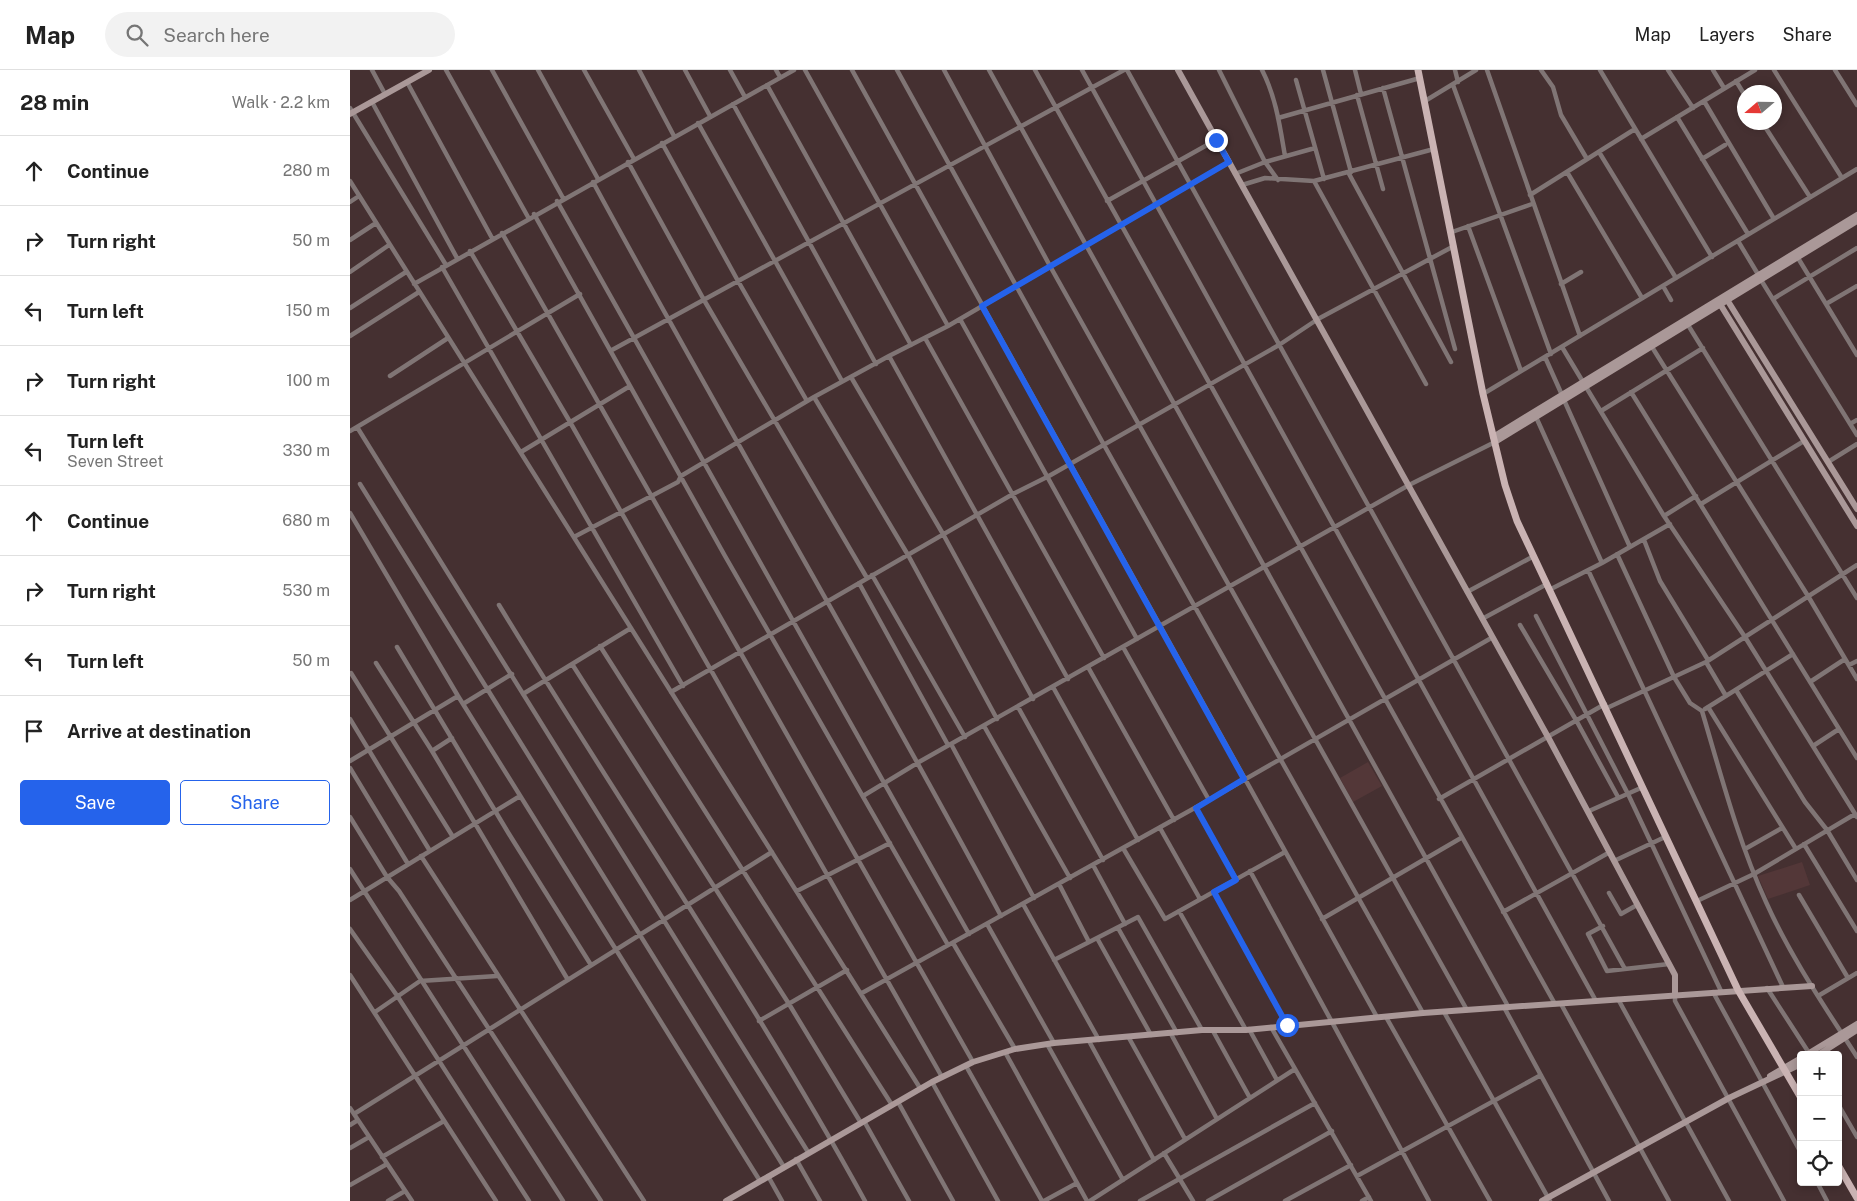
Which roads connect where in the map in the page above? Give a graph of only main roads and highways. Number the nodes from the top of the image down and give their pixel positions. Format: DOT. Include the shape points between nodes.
graph roads {
  1 [pos="1419,74"];
  2 [pos="1800,1096"];
  3 [pos="1842,1172"];
  4 [pos="1857,1198"];
  1 -- 2 [label="main road" via="1492,441 1514,512 1738,990"];
  3 -- 4 [label="main road"];
}
